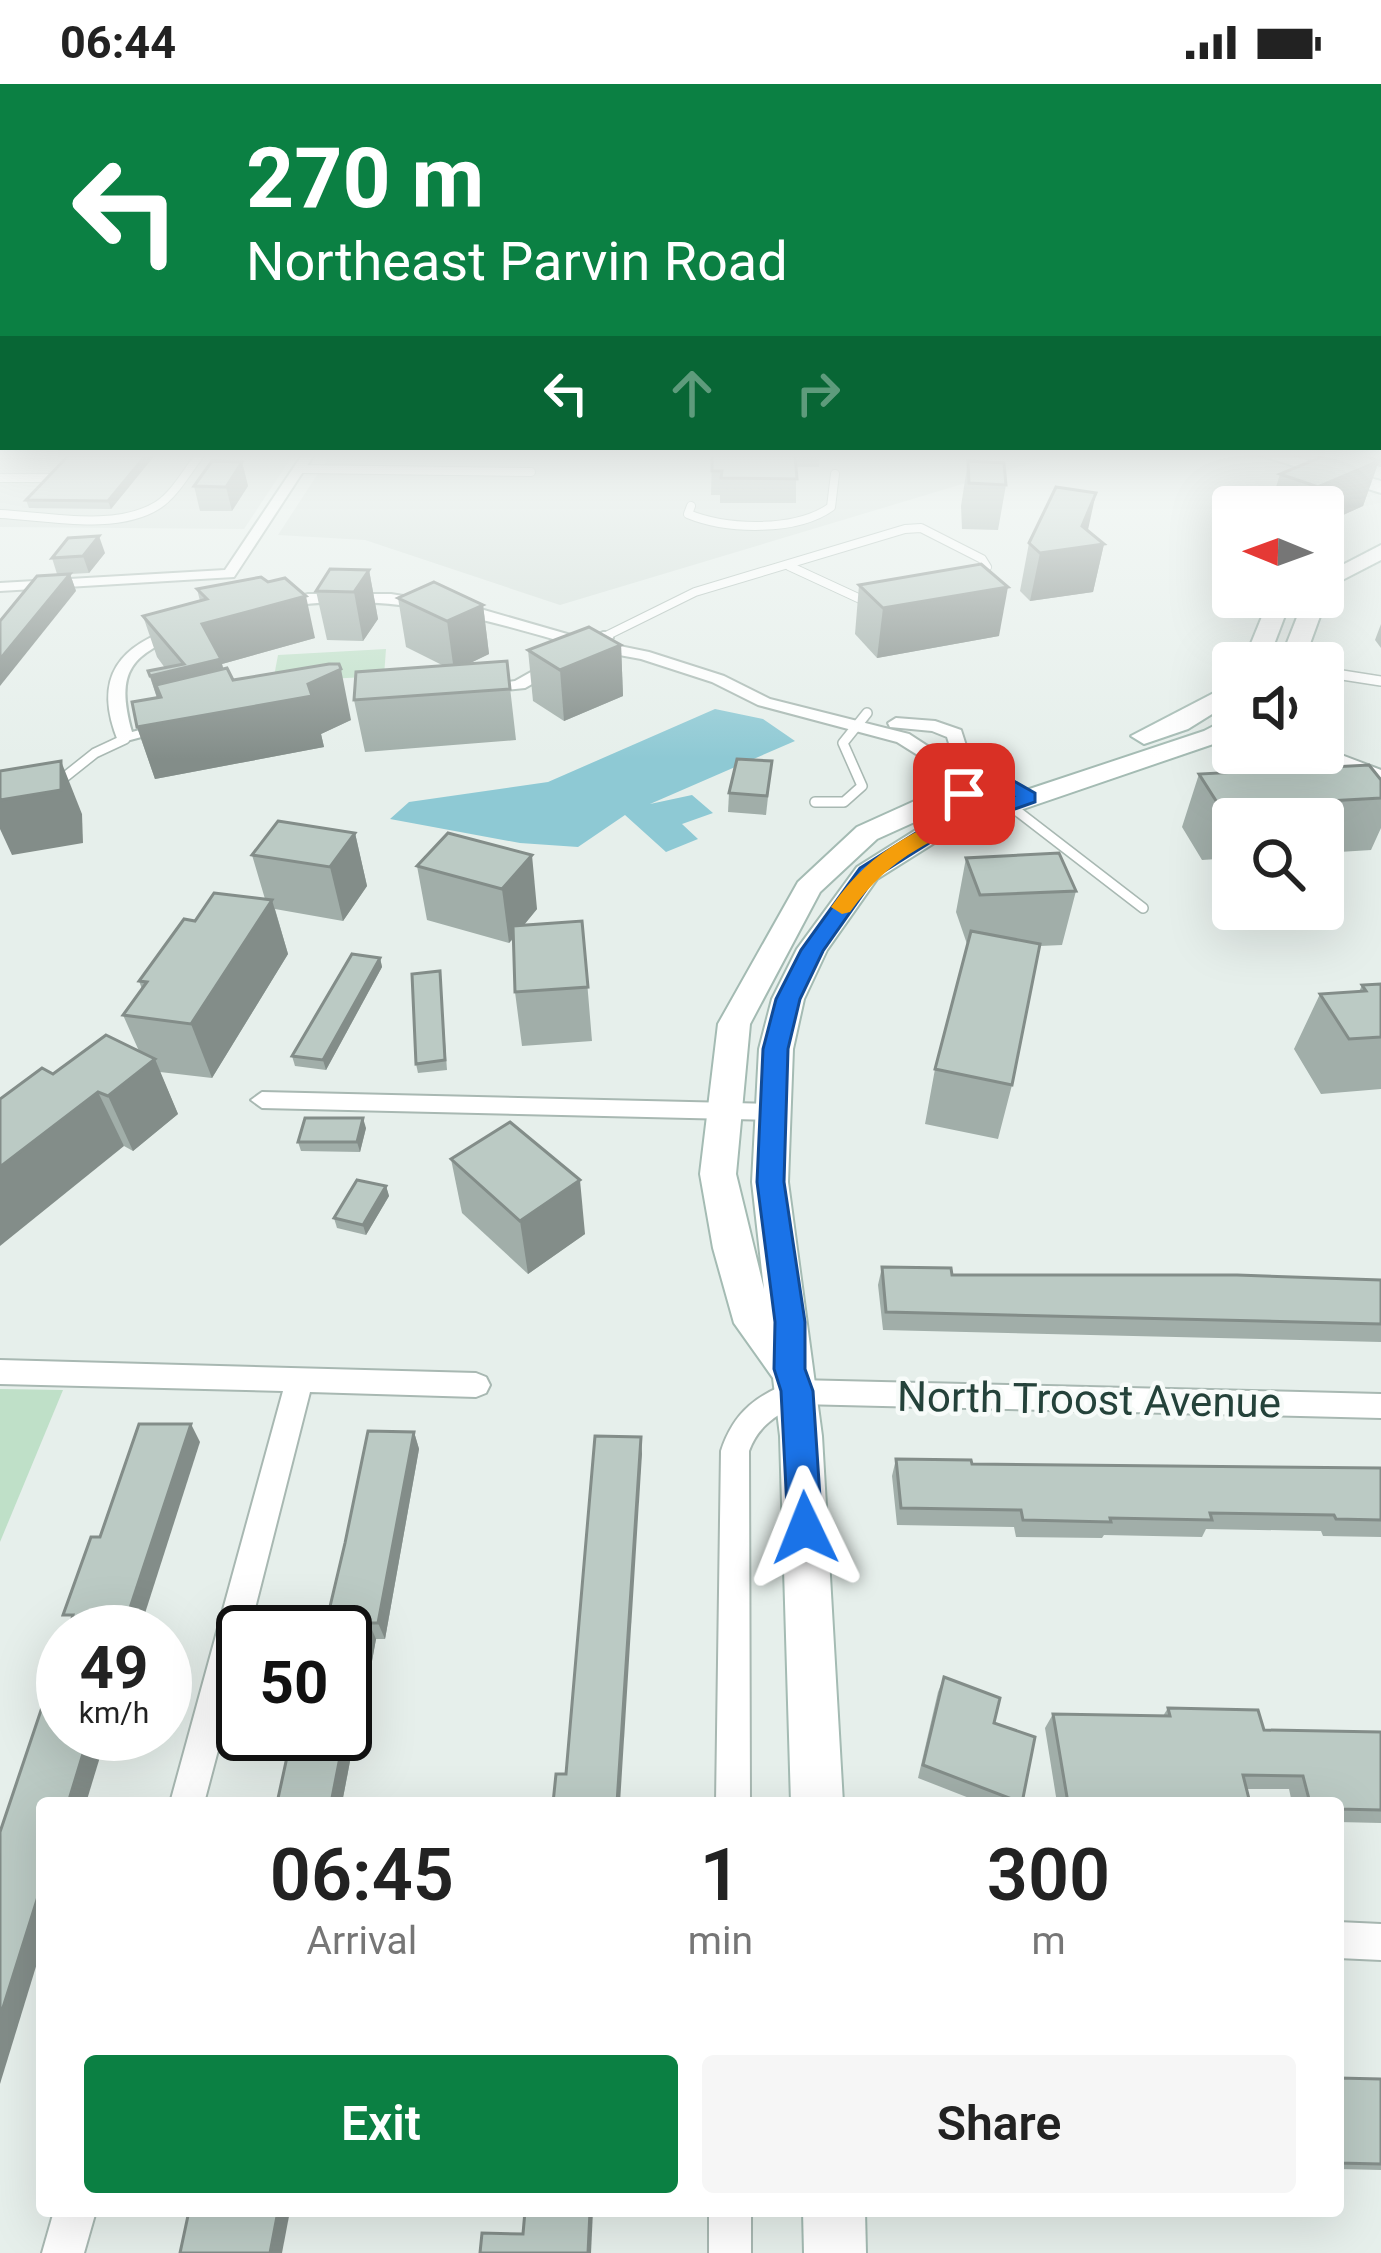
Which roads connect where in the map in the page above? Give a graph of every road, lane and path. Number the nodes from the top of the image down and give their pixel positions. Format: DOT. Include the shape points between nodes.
graph roads {
  1 [pos="241,556"];
  2 [pos="819,556"];
  3 [pos="977,556"];
  4 [pos="1370,556"];
  5 [pos="789,566"];
  6 [pos="1344,572"];
  7 [pos="963,577"];
  8 [pos="2,590"];
  9 [pos="887,603"];
  10 [pos="256,608"];
  11 [pos="211,622"];
  12 [pos="534,626"];
  13 [pos="608,635"];
  14 [pos="590,645"];
  15 [pos="1344,675"];
  16 [pos="1381,681"];
  17 [pos="472,691"];
  18 [pos="862,719"];
  19 [pos="195,721"];
  20 [pos="1212,736"];
  21 [pos="125,739"];
  22 [pos="948,754"];
  23 [pos="1344,761"];
  24 [pos="1381,776"];
  25 [pos="1007,793"];
  26 [pos="38,801"];
  27 [pos="815,802"];
  28 [pos="1143,908"];
  29 [pos="262,1100"];
  30 [pos="722,1112"];
  31 [pos="773,1112"];
  32 [pos="0,1372"];
  33 [pos="298,1379"];
  34 [pos="793,1380"];
  35 [pos="476,1385"];
  36 [pos="1381,1406"];
  37 [pos="189,1797"];
  38 [pos="733,1797"];
  39 [pos="817,1797"];
  40 [pos="1344,1940"];
  41 [pos="1381,1942"];
  42 [pos="73,2217"];
  43 [pos="730,2217"];
  44 [pos="834,2217"];
  45 [pos="64,2253"];
  46 [pos="730,2253"];
  47 [pos="835,2253"];
  1 -- 8 [label="street" via="229,574"];
  2 -- 5 [label="lane"];
  3 -- 7 [label="lane" via="987,567"];
  4 -- 6 [label="main road"];
  5 -- 9 [label="lane" via="845,595"];
  5 -- 13 [label="lane" via="694,592"];
  10 -- 12 [label="street" via="308,598 391,598"];
  11 -- 21 [label="street" via="143,643 123,663 113,683"];
  12 -- 13 [label="street"];
  12 -- 14 [label="street"];
  13 -- 14 [label="street"];
  13 -- 18 [label="street" via="691,656"];
  14 -- 17 [label="street" via="519,685"];
  14 -- 18 [label="street" via="679,664 764,702"];
  15 -- 16 [label="lane"];
  18 -- 22 [label="street"];
  18 -- 22 [label="street" via="955,734"];
  18 -- 27 [label="lane" via="843,743 862,786 844,802"];
  19 -- 21 [label="street"];
  20 -- 25 [label="main road"];
  21 -- 26 [label="lane" via="95,753"];
  22 -- 25 [label="street"];
  22 -- 25 [label="street"];
  23 -- 24 [label="street"];
  25 -- 28 [label="lane"];
  25 -- 30 [label="main road" via="929,805 867,833 808,888 734,1024"];
  25 -- 31 [label="main road" via="867,873 788,999"];
  29 -- 30 [label="street"];
  30 -- 31 [label="street"];
  30 -- 34 [label="main road" via="718,1174 732,1249 754,1323"];
  31 -- 34 [label="main road" via="770,1182"];
  32 -- 33 [label="street"];
  33 -- 35 [label="street"];
  33 -- 37 [label="street"];
  34 -- 36 [label="street, North Troost Avenue"];
  34 -- 38 [label="street" via="742,1425 735,1450"];
  34 -- 39 [label="main road"];
  40 -- 41 [label="street"];
  42 -- 45 [label="street"];
  43 -- 46 [label="street"];
  44 -- 47 [label="main road"];
}
